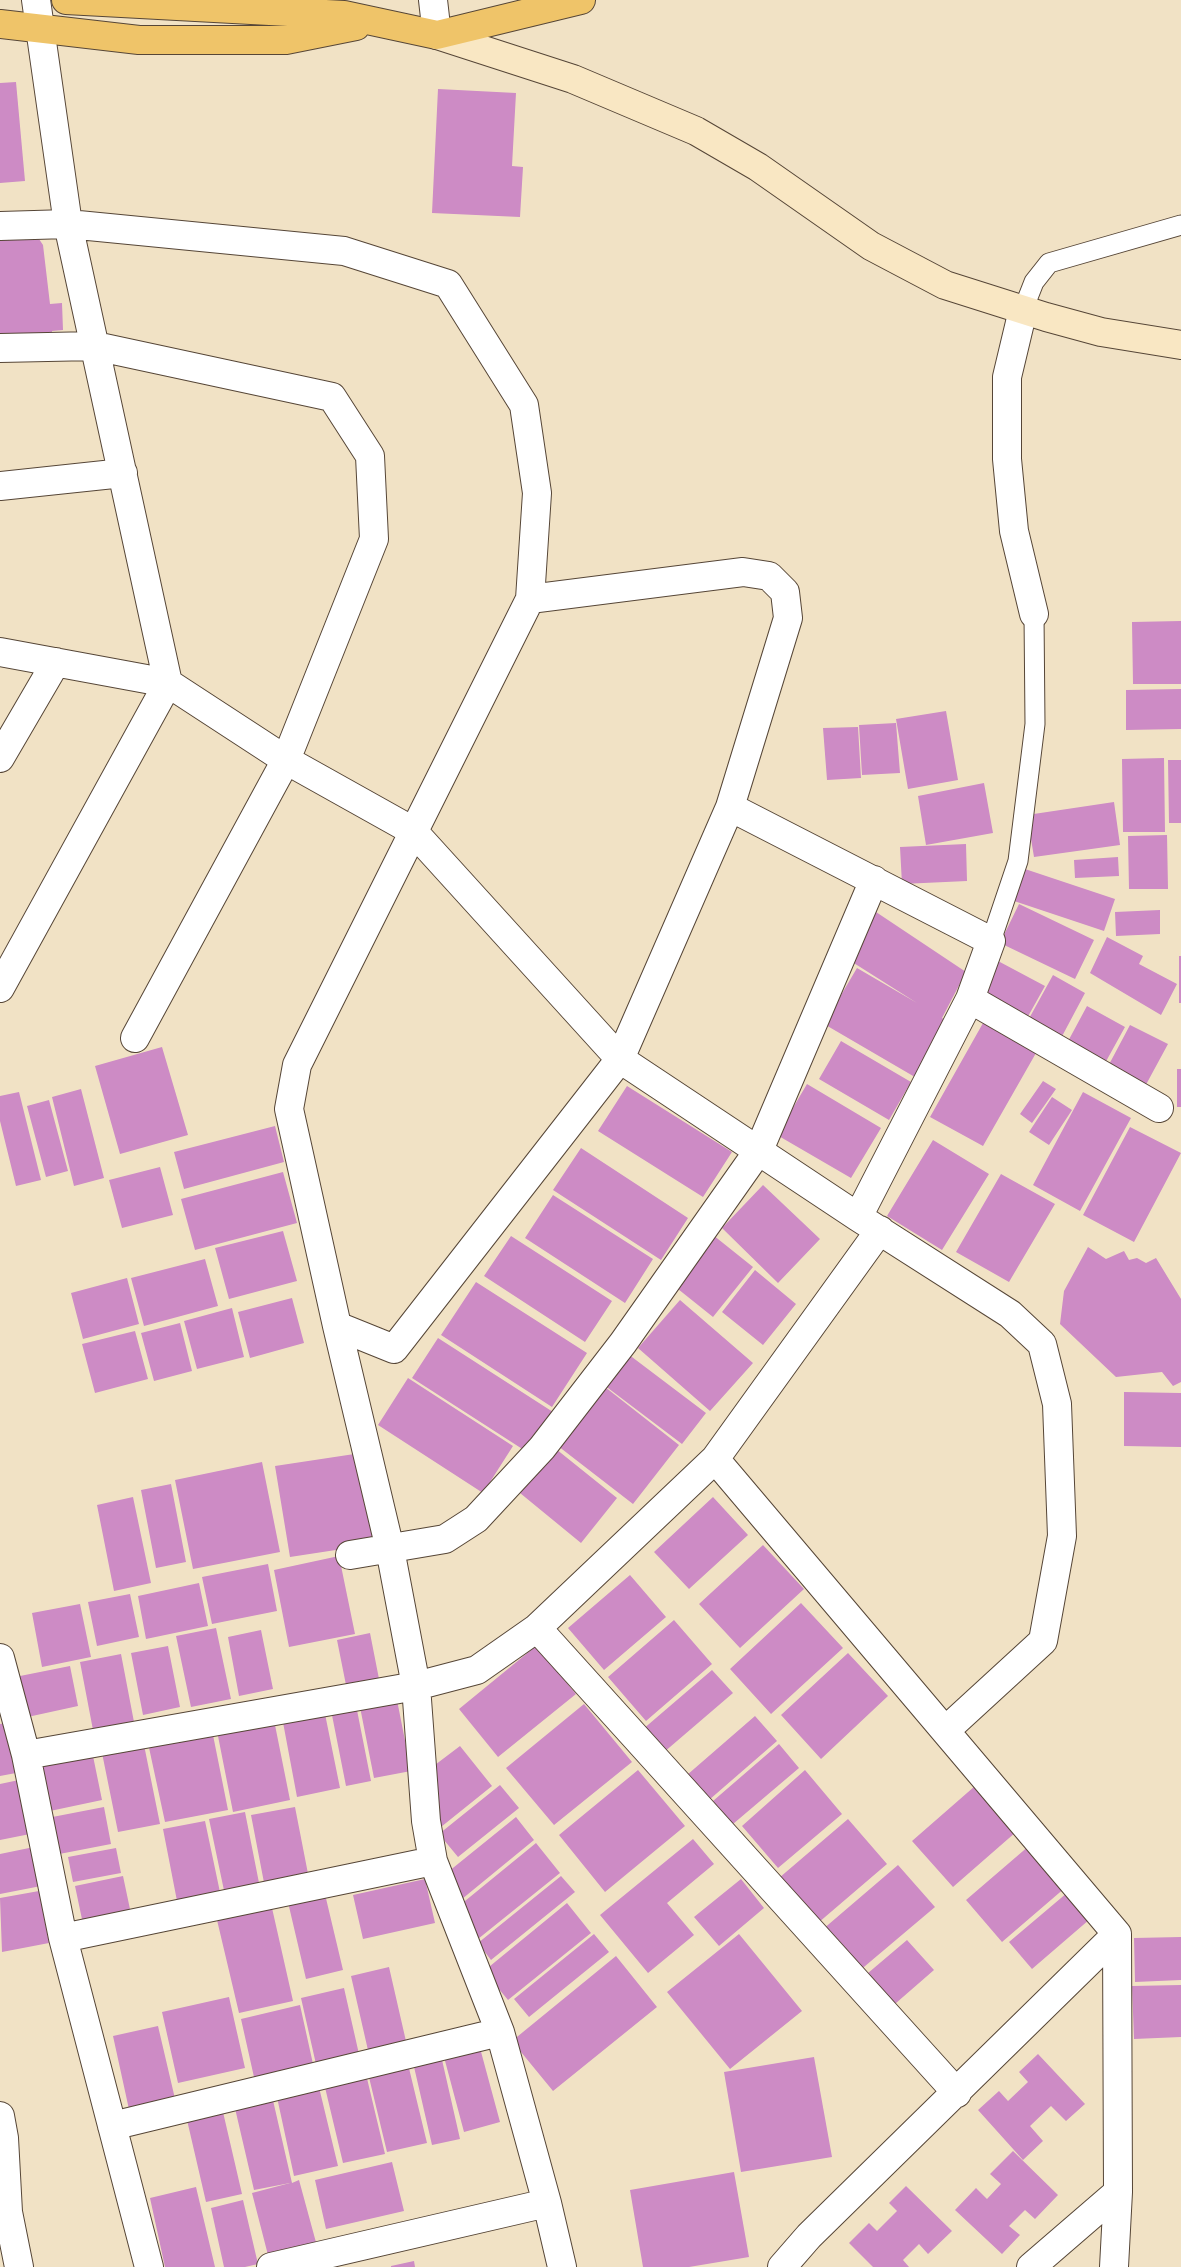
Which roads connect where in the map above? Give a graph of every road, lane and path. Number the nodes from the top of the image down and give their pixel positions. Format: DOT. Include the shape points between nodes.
graph roads {
  1 [pos="36,0"];
  2 [pos="66,0"];
  3 [pos="433,0"];
  4 [pos="581,0"];
  5 [pos="377,21"];
  6 [pos="0,24"];
  7 [pos="40,28"];
  8 [pos="437,35"];
  9 [pos="68,224"];
  10 [pos="0,226"];
  11 [pos="1181,226"];
  12 [pos="1023,310"];
  13 [pos="1181,345"];
  14 [pos="95,346"];
  15 [pos="0,348"];
  16 [pos="123,473"];
  17 [pos="0,486"];
  18 [pos="530,599"];
  19 [pos="1034,614"];
  20 [pos="0,652"];
  21 [pos="56,662"];
  22 [pos="168,683"];
  23 [pos="0,758"];
  24 [pos="286,760"];
  25 [pos="730,807"];
  26 [pos="413,831"];
  27 [pos="874,880"];
  28 [pos="991,941"];
  29 [pos="0,988"];
  30 [pos="970,999"];
  31 [pos="135,1038"];
  32 [pos="620,1059"];
  33 [pos="1159,1108"];
  34 [pos="759,1150"];
  35 [pos="869,1223"];
  36 [pos="337,1326"];
  37 [pos="715,1459"];
  38 [pos="390,1549"];
  39 [pos="350,1555"];
  40 [pos="537,1628"];
  41 [pos="0,1658"];
  42 [pos="416,1686"];
  43 [pos="946,1730"];
  44 [pos="26,1755"];
  45 [pos="433,1861"];
  46 [pos="1117,1934"];
  47 [pos="63,1938"];
  48 [pos="500,2032"];
  49 [pos="957,2092"];
  50 [pos="0,2116"];
  51 [pos="112,2126"];
  52 [pos="1118,2192"];
  53 [pos="547,2203"];
  54 [pos="19,2267"];
  55 [pos="149,2267"];
  56 [pos="271,2267"];
  57 [pos="562,2267"];
  58 [pos="782,2267"];
  59 [pos="1031,2267"];
  60 [pos="1114,2267"];
  1 -- 7 [label="street"];
  2 -- 5 [label="main road" via="344,15"];
  3 -- 8 [label="street"];
  4 -- 8 [label="main road"];
  5 -- 7 [label="main road" via="286,40 139,40"];
  5 -- 8 [label="main road"];
  6 -- 7 [label="main road"];
  7 -- 9 [label="street"];
  8 -- 12 [label="main road" via="573,79 696,131 758,167 872,246 944,284"];
  9 -- 10 [label="street"];
  9 -- 14 [label="street"];
  9 -- 18 [label="street" via="344,252 448,284 524,405 537,493"];
  11 -- 12 [label="lane" via="1049,263 1034,282"];
  12 -- 13 [label="main road" via="1100,332"];
  12 -- 19 [label="street" via="1008,377 1007,459 1014,531"];
  14 -- 15 [label="street"];
  14 -- 16 [label="street"];
  14 -- 24 [label="street" via="332,397 370,456 374,539"];
  16 -- 17 [label="street"];
  16 -- 22 [label="street"];
  18 -- 25 [label="street" via="742,572 769,576 785,592 788,618"];
  18 -- 26 [label="street"];
  19 -- 28 [label="lane" via="1035,724 1018,862"];
  20 -- 21 [label="street"];
  21 -- 22 [label="street"];
  21 -- 23 [label="street"];
  22 -- 24 [label="street"];
  22 -- 29 [label="street"];
  24 -- 26 [label="street"];
  24 -- 31 [label="street"];
  25 -- 27 [label="street"];
  25 -- 32 [label="street"];
  26 -- 32 [label="street"];
  26 -- 36 [label="street" via="297,1065 289,1109"];
  27 -- 28 [label="street"];
  27 -- 34 [label="street"];
  28 -- 30 [label="street"];
  30 -- 33 [label="street"];
  30 -- 35 [label="street"];
  32 -- 34 [label="street"];
  32 -- 36 [label="street" via="394,1349"];
  34 -- 35 [label="street"];
  34 -- 38 [label="street" via="623,1343 542,1448 507,1487 476,1519 445,1539"];
  35 -- 37 [label="street"];
  35 -- 43 [label="street" via="1010,1314 1042,1344 1058,1404 1062,1536 1043,1641"];
  36 -- 38 [label="street"];
  37 -- 40 [label="street"];
  37 -- 43 [label="street"];
  38 -- 39 [label="street"];
  38 -- 42 [label="street"];
  40 -- 42 [label="street" via="477,1670"];
  40 -- 49 [label="street"];
  41 -- 44 [label="street"];
  42 -- 44 [label="street"];
  42 -- 45 [label="street" via="426,1822"];
  43 -- 46 [label="street"];
  44 -- 47 [label="street"];
  45 -- 47 [label="street"];
  45 -- 48 [label="street"];
  46 -- 49 [label="street"];
  46 -- 52 [label="street"];
  47 -- 51 [label="street"];
  48 -- 51 [label="street"];
  48 -- 53 [label="street"];
  49 -- 58 [label="street" via="809,2236"];
  50 -- 54 [label="street" via="8,2212"];
  51 -- 55 [label="street"];
  52 -- 59 [label="street"];
  52 -- 60 [label="street"];
  53 -- 56 [label="street"];
  53 -- 57 [label="street"];
}
